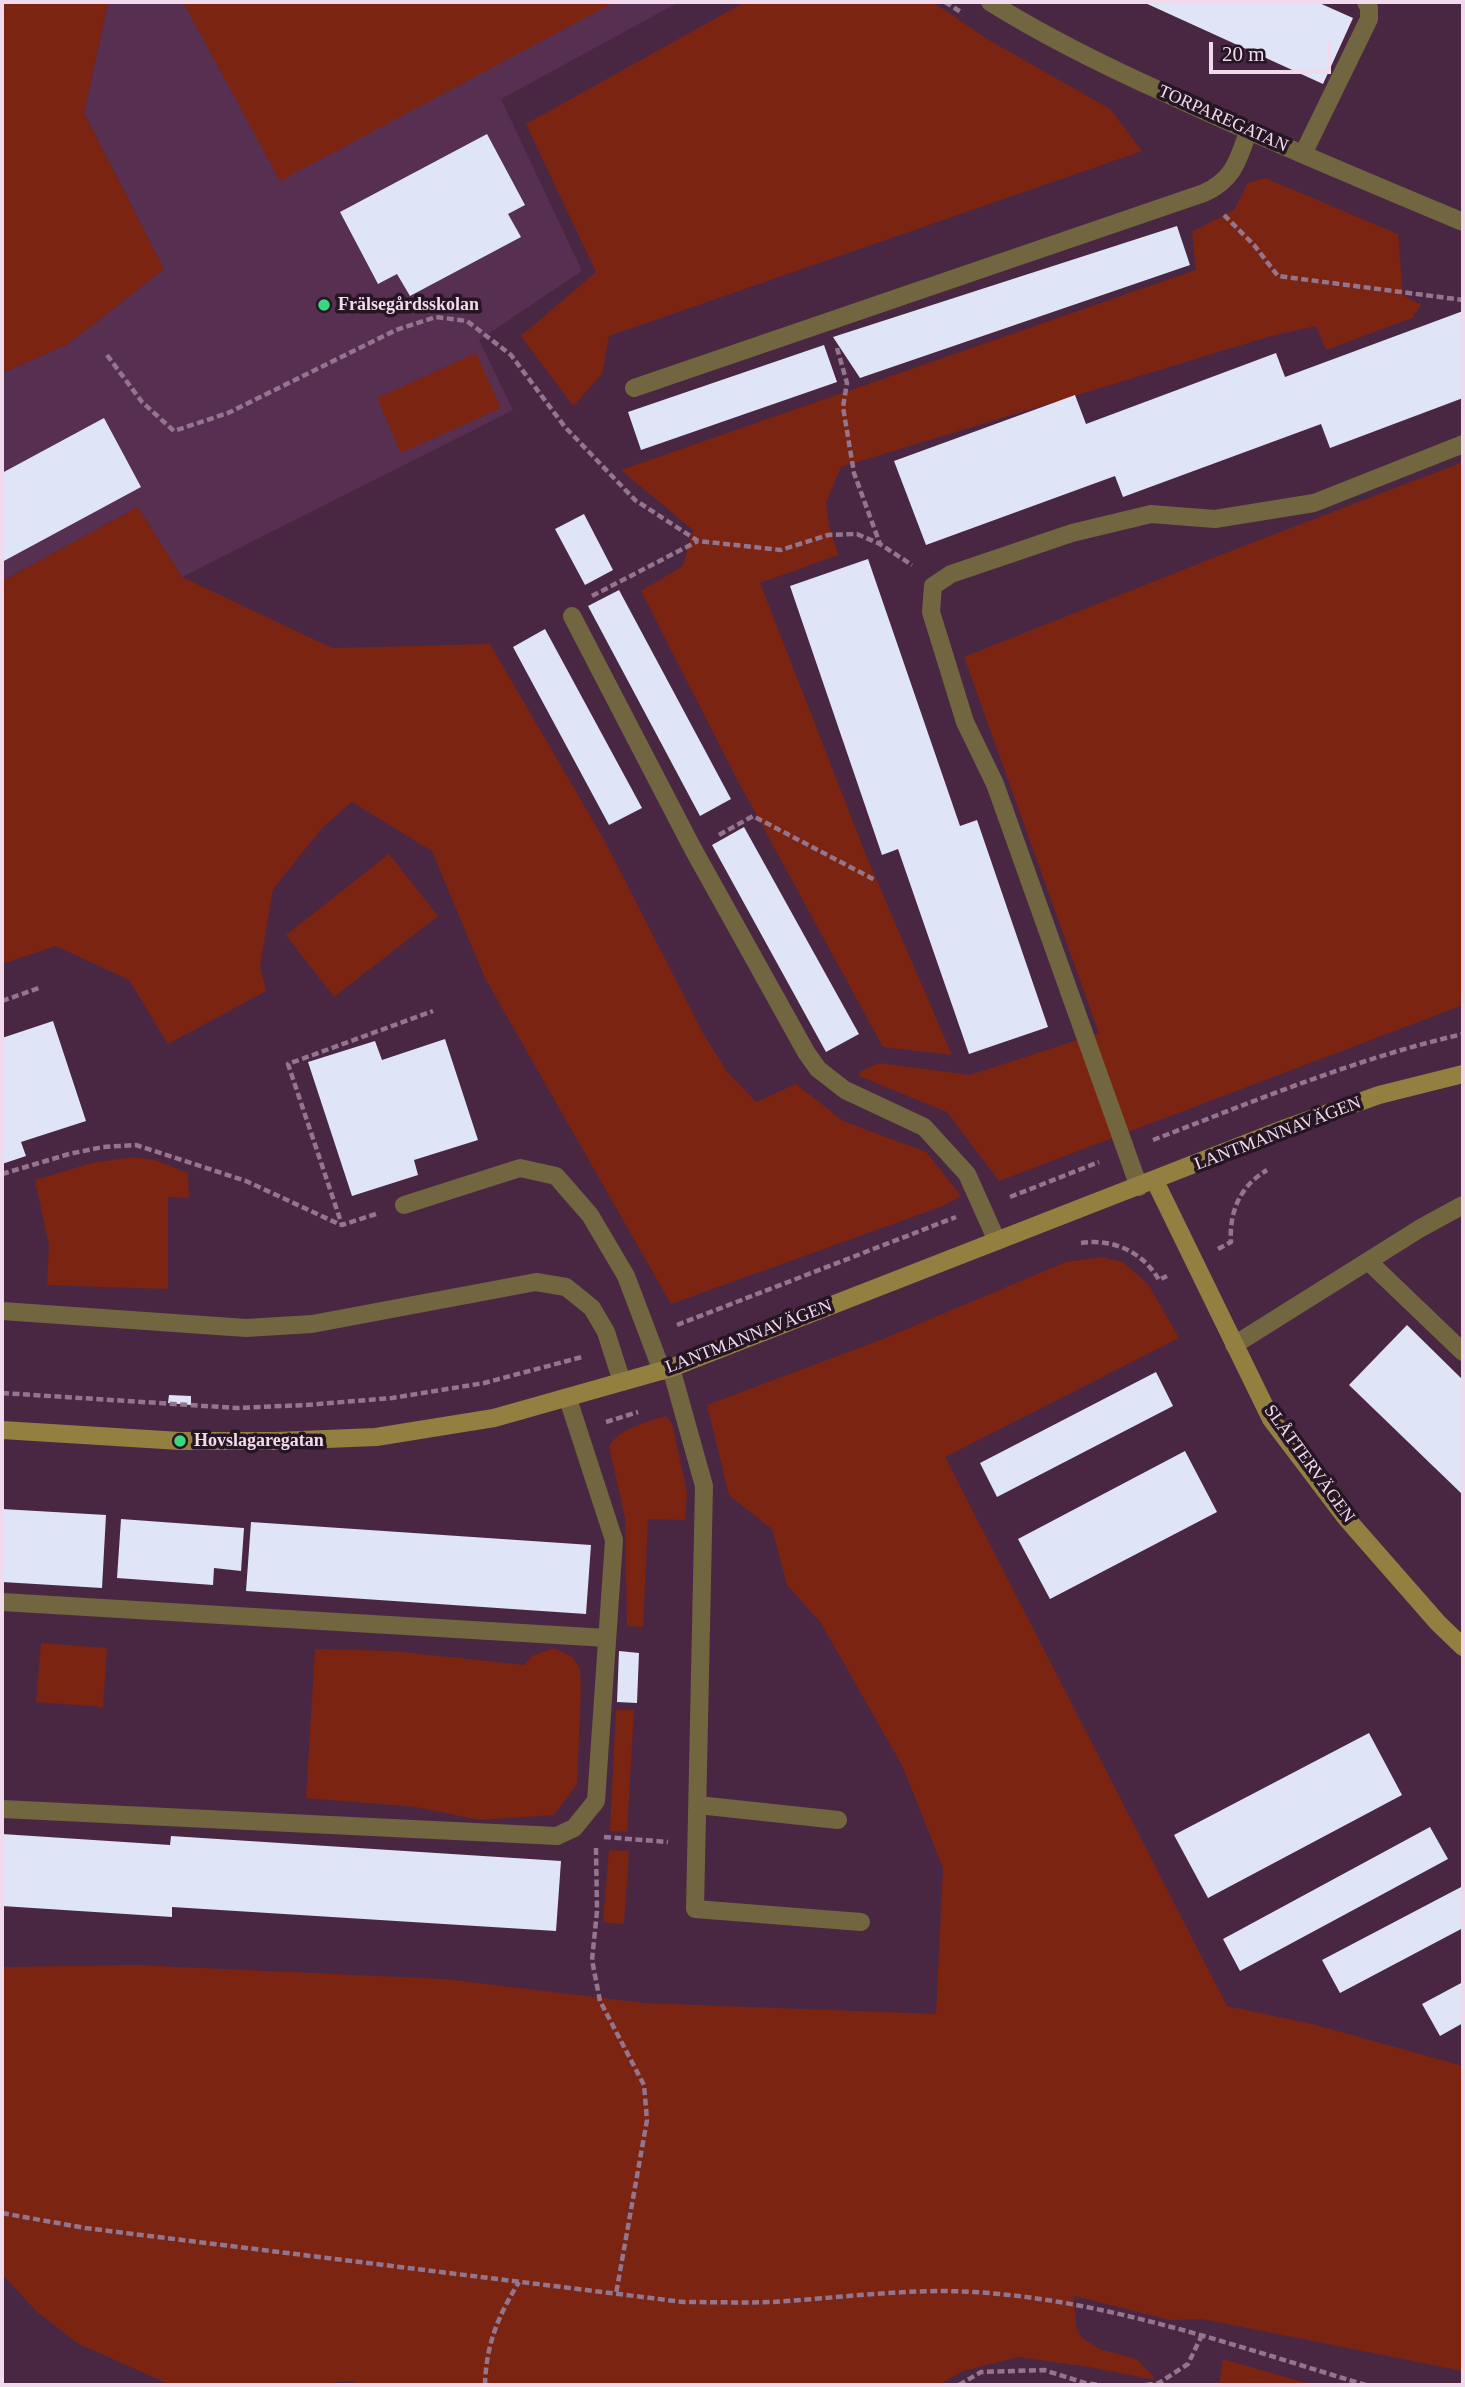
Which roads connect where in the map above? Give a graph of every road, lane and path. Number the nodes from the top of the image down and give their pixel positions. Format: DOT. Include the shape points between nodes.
graph roads {
  1 [pos="990,2"];
  2 [pos="1366,2"];
  3 [pos="1248,132"];
  4 [pos="1303,154"];
  5 [pos="1203,193"];
  6 [pos="1463,222"];
  7 [pos="1463,300"];
  8 [pos="833,337"];
  9 [pos="107,355"];
  10 [pos="634,388"];
  11 [pos="1463,444"];
  12 [pos="698,541"];
  13 [pos="880,544"];
  14 [pos="933,586"];
  15 [pos="572,616"];
  16 [pos="694,849"];
  17 [pos="875,880"];
  18 [pos="39,988"];
  19 [pos="2,1001"];
  20 [pos="433,1011"];
  21 [pos="1463,1034"];
  22 [pos="1463,1074"];
  23 [pos="1126,1151"];
  24 [pos="1277,1167"];
  25 [pos="2,1174"];
  26 [pos="1147,1184"];
  27 [pos="404,1205"];
  28 [pos="1463,1205"];
  29 [pos="982,1206"];
  30 [pos="342,1225"];
  31 [pos="997,1241"];
  32 [pos="1193,1261"];
  33 [pos="1370,1262"];
  34 [pos="2,1311"];
  35 [pos="648,1336"];
  36 [pos="1234,1345"];
  37 [pos="611,1349"];
  38 [pos="1463,1352"];
  39 [pos="666,1370"];
  40 [pos="622,1382"];
  41 [pos="2,1393"];
  42 [pos="568,1399"];
  43 [pos="2,1430"];
  44 [pos="2,1602"];
  45 [pos="607,1638"];
  46 [pos="1463,1647"];
  47 [pos="698,1805"];
  48 [pos="2,1809"];
  49 [pos="838,1820"];
  50 [pos="697,1844"];
  51 [pos="861,1922"];
  52 [pos="2,2213"];
  53 [pos="519,2282"];
  54 [pos="616,2294"];
  55 [pos="1201,2337"];
  56 [pos="485,2385"];
  57 [pos="959,2385"];
  58 [pos="1101,2385"];
  59 [pos="1146,2385"];
  60 [pos="1366,2385"];
  1 -- 3 [label="street, TORPAREGATAN" via="1119,72"];
  2 -- 4 [label="street" via="1369,19"];
  3 -- 4 [label="street, TORPAREGATAN"];
  3 -- 5 [label="street" via="1238,161 1221,185"];
  4 -- 6 [label="street, TORPAREGATAN"];
  5 -- 7 [label="path" via="1278,276"];
  5 -- 10 [label="street"];
  8 -- 13 [label="path" via="847,383 843,407 854,473"];
  9 -- 12 [label="path" via="142,402 174,431 228,413 396,330 436,317 467,321 511,355 565,427 635,500"];
  11 -- 14 [label="street" via="1314,503 1215,519 1151,514 1072,533 951,574"];
  12 -- 13 [label="path" via="781,550 828,535 857,534"];
  12 -- 15 [label="path" via="584,600"];
  13 -- 14 [label="path" via="911,564"];
  14 -- 23 [label="street" via="931,612 965,722 995,784"];
  15 -- 16 [label="street"];
  16 -- 17 [label="path" via="753,816"];
  16 -- 29 [label="street" via="818,1069 845,1090 924,1127 967,1174"];
  18 -- 19 [label="path"];
  20 -- 30 [label="path" via="288,1064"];
  21 -- 23 [label="path" via="1336,1071"];
  22 -- 26 [label="street, LANTMANNAVÄGEN" via="1286,1128"];
  23 -- 26 [label="street"];
  23 -- 29 [label="path"];
  24 -- 32 [label="path" via="1264,1171 1241,1193 1230,1223 1231,1242"];
  25 -- 30 [label="path" via="69,1154 136,1145 246,1181"];
  26 -- 31 [label="street, LANTMANNAVÄGEN"];
  26 -- 32 [label="street, SLÅTTERVÄGEN"];
  27 -- 30 [label="path"];
  27 -- 35 [label="street" via="520,1168 556,1176 590,1215 626,1276"];
  28 -- 33 [label="street"];
  29 -- 31 [label="street"];
  29 -- 35 [label="path"];
  31 -- 39 [label="street, LANTMANNAVÄGEN"];
  32 -- 36 [label="street, SLÅTTERVÄGEN"];
  33 -- 36 [label="street"];
  33 -- 38 [label="street"];
  34 -- 37 [label="street" via="246,1328 313,1324 536,1282 566,1287 592,1308"];
  35 -- 39 [label="street"];
  36 -- 46 [label="street, SLÅTTERVÄGEN" via="1271,1419 1346,1518"];
  37 -- 40 [label="street"];
  37 -- 41 [label="path" via="484,1383 392,1398 306,1405 237,1408"];
  39 -- 40 [label="street, LANTMANNAVÄGEN"];
  39 -- 47 [label="street" via="704,1486"];
  40 -- 42 [label="street, LANTMANNAVÄGEN"];
  42 -- 43 [label="street, LANTMANNAVÄGEN" via="494,1418 376,1437 180,1441"];
  42 -- 45 [label="street" via="614,1540"];
  44 -- 45 [label="street"];
  45 -- 48 [label="street" via="596,1801 574,1828 557,1836"];
  47 -- 49 [label="street"];
  47 -- 50 [label="street"];
  50 -- 51 [label="street" via="695,1909"];
  50 -- 54 [label="path" via="596,1837 592,1959 600,2001 644,2085 646,2120"];
  52 -- 53 [label="path" via="85,2228"];
  53 -- 54 [label="path"];
  53 -- 56 [label="path" via="492,2335"];
  54 -- 55 [label="path" via="683,2302 771,2302 974,2292 1085,2305"];
  55 -- 59 [label="path" via="1188,2364 1159,2383"];
  55 -- 60 [label="path"];
  57 -- 58 [label="path" via="981,2372 1044,2370"];
}
